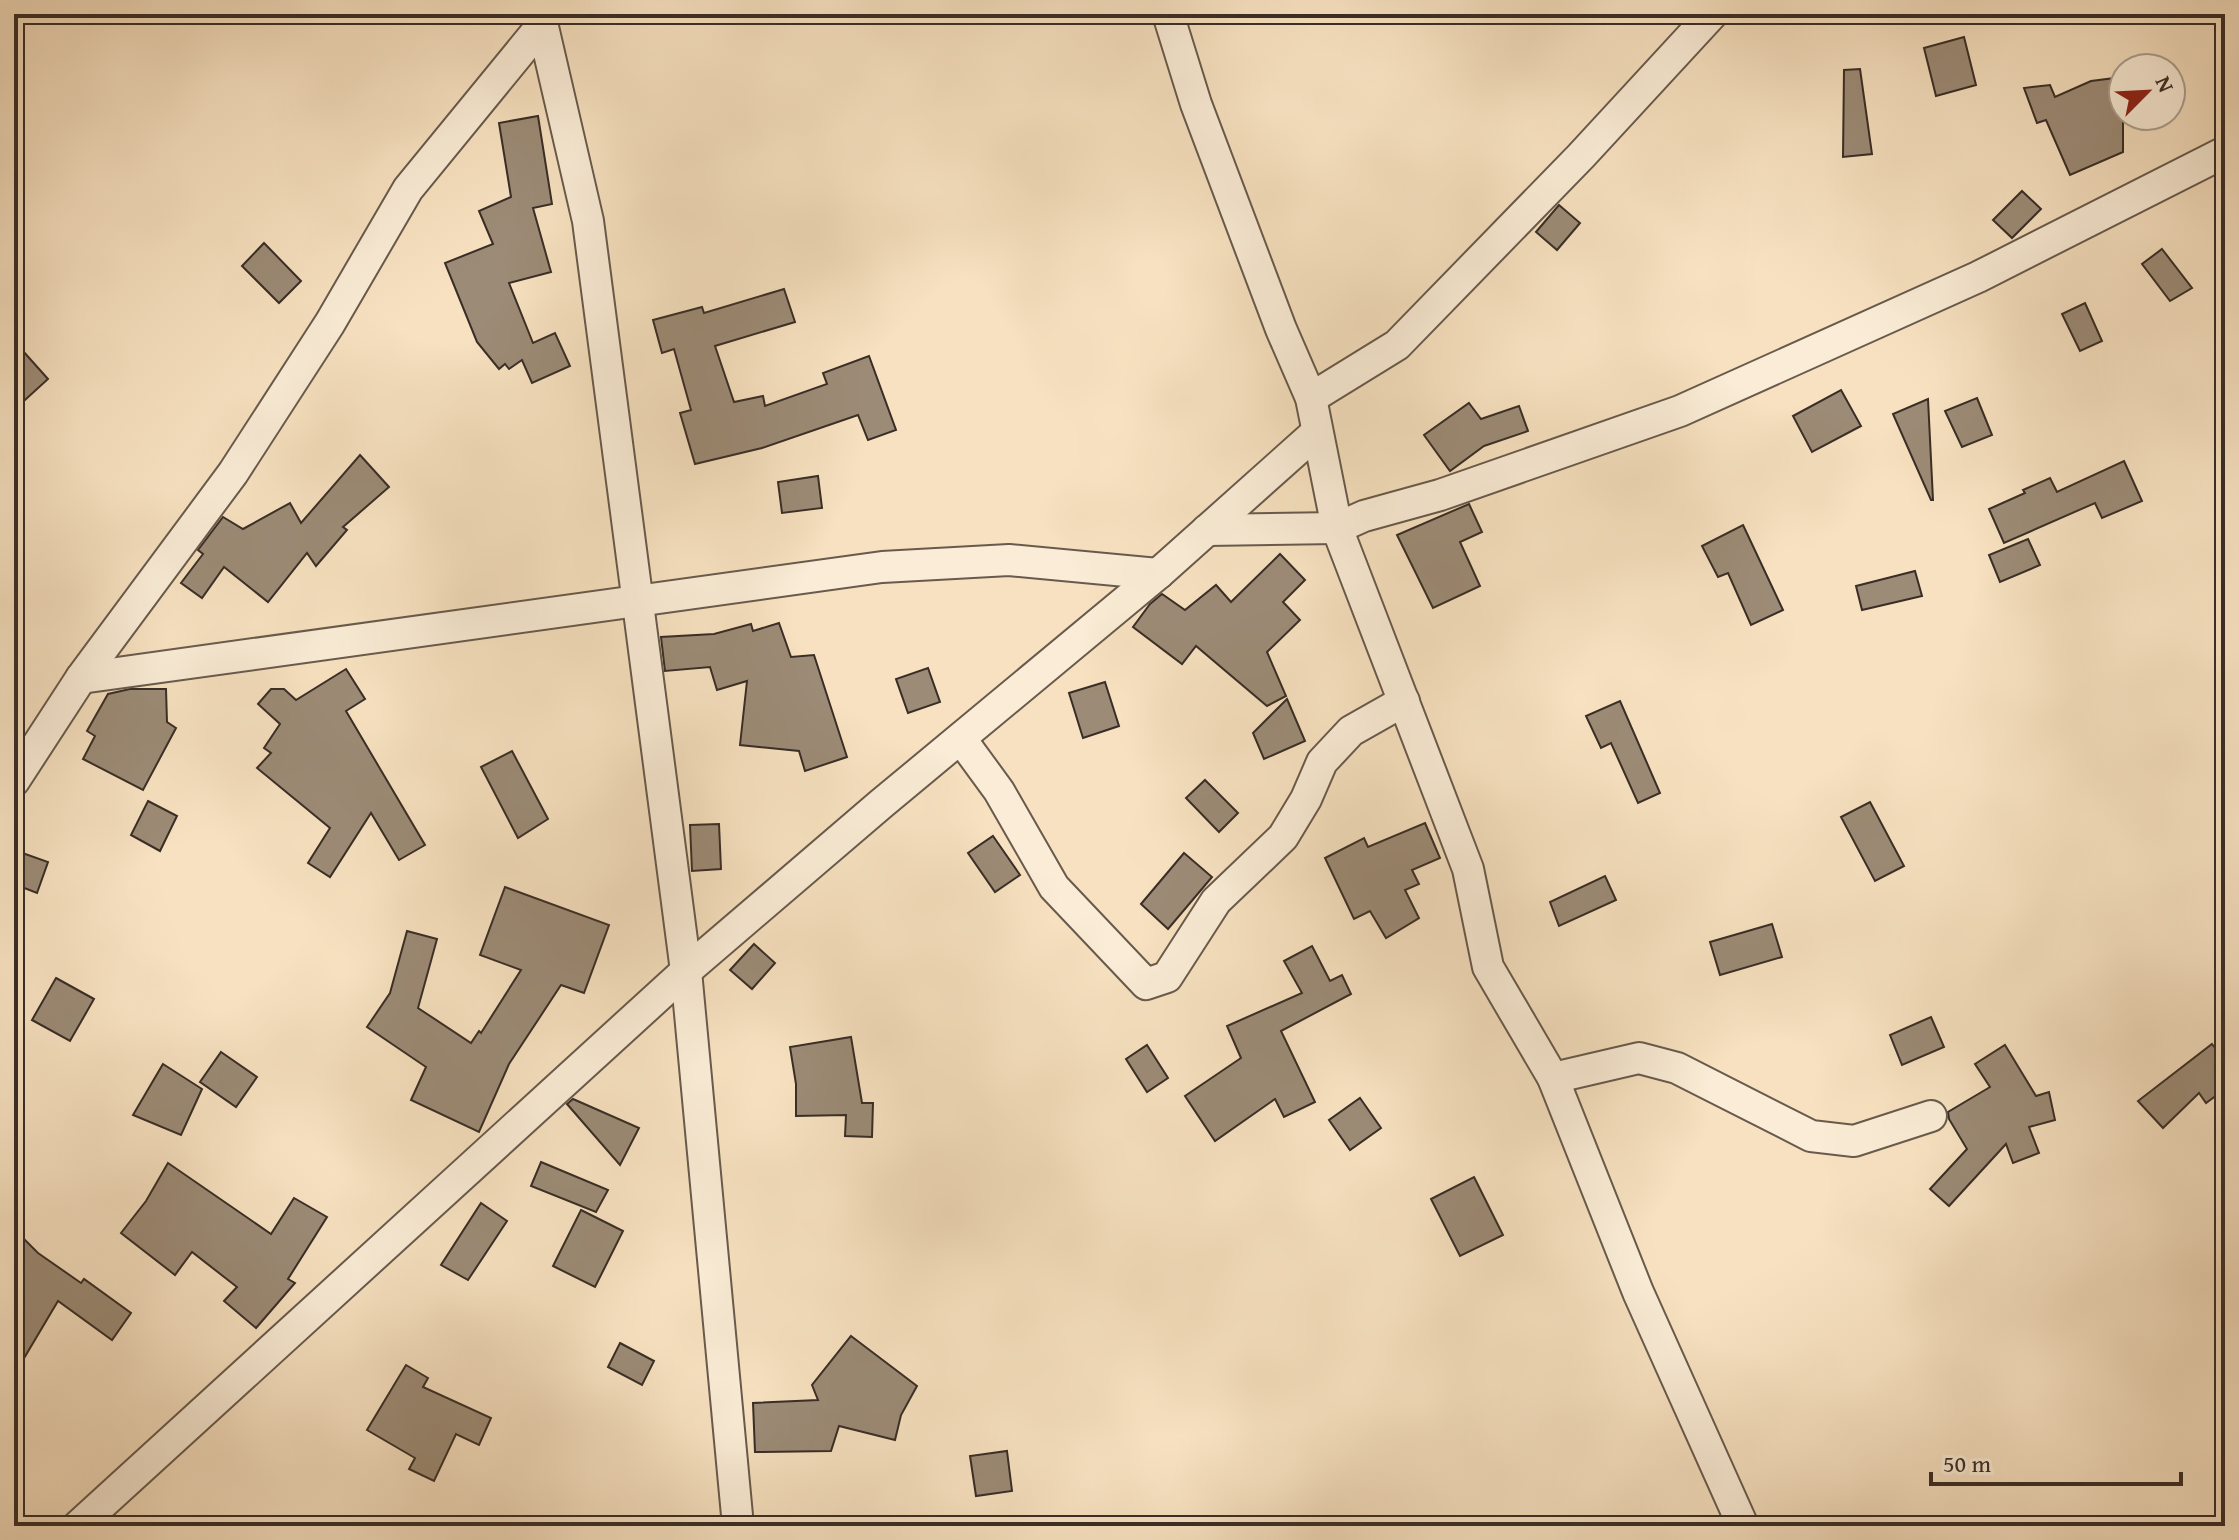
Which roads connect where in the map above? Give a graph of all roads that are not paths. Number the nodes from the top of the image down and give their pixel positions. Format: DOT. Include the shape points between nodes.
graph roads {
  1 [pos="1168,14"];
  2 [pos="1712,14"];
  3 [pos="542,19"];
  4 [pos="2225,152"];
  5 [pos="1311,398"];
  6 [pos="1317,432"];
  7 [pos="1337,528"];
  8 [pos="1207,530"];
  9 [pos="1158,574"];
  10 [pos="637,599"];
  11 [pos="81,678"];
  12 [pos="1404,701"];
  13 [pos="961,739"];
  14 [pos="14,781"];
  15 [pos="686,971"];
  16 [pos="1553,1078"];
  17 [pos="1931,1116"];
  18 [pos="78,1526"];
  19 [pos="738,1526"];
  20 [pos="1743,1526"];
  1 -- 5 [label="street" via="1201,118"];
  2 -- 5 [label="street" via="1397,345"];
  3 -- 10 [label="street" via="588,221"];
  3 -- 11 [label="street" via="408,189 233,473"];
  4 -- 7 [label="street" via="1978,277 1680,411"];
  5 -- 6 [label="street"];
  6 -- 7 [label="street"];
  6 -- 8 [label="street"];
  7 -- 8 [label="street"];
  7 -- 12 [label="street"];
  8 -- 9 [label="street"];
  9 -- 10 [label="street" via="1009,560 882,567"];
  9 -- 13 [label="street"];
  10 -- 11 [label="street"];
  10 -- 15 [label="street"];
  11 -- 14 [label="street"];
  12 -- 13 [label="street" via="1351,731 1322,762 1283,837 1216,901 1167,977 1146,984 1054,887 999,791"];
  12 -- 16 [label="street" via="1468,869 1488,967"];
  13 -- 15 [label="street"];
  15 -- 18 [label="street"];
  15 -- 19 [label="street"];
  16 -- 17 [label="street" via="1639,1058 1677,1068 1811,1136 1854,1141"];
  16 -- 20 [label="street" via="1638,1292"];
}
